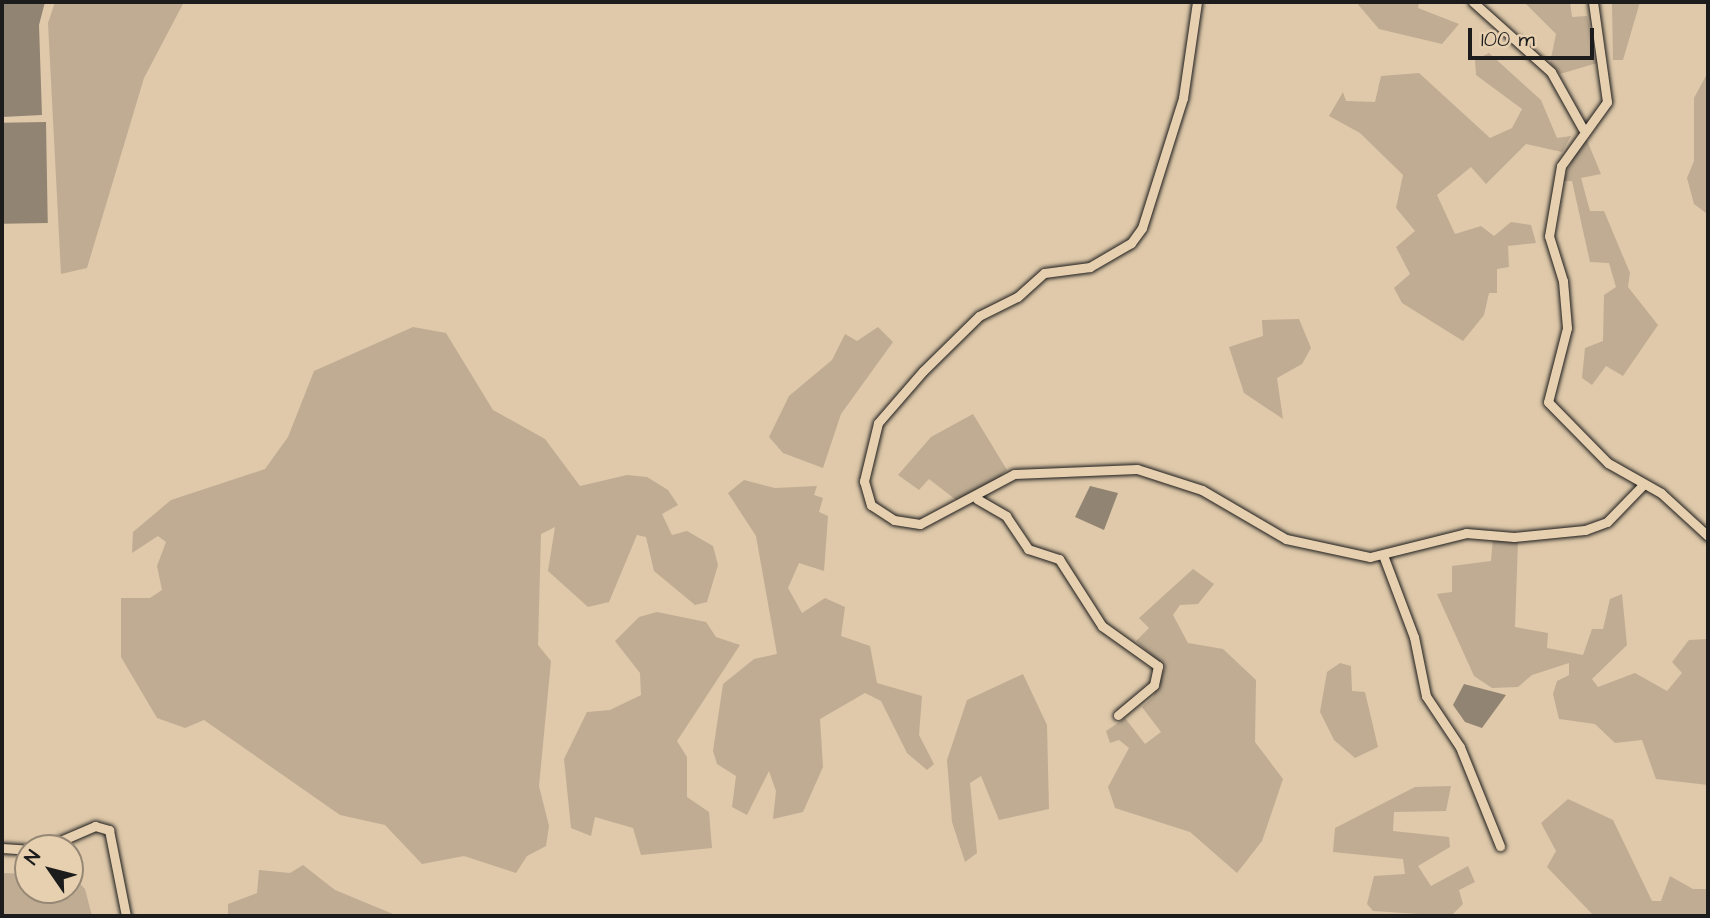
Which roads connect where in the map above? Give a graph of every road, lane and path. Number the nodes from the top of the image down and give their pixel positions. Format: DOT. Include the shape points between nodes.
graph roads {
  1 [pos="1197,2"];
  2 [pos="1473,2"];
  3 [pos="1593,2"];
  4 [pos="1583,129"];
  5 [pos="1643,485"];
  6 [pos="977,499"];
  7 [pos="1708,536"];
  8 [pos="1382,555"];
  9 [pos="1118,715"];
  10 [pos="76,834"];
  11 [pos="1500,846"];
  12 [pos="126,916"];
  1 -- 6 [label="street" via="1181,106 1137,236 1087,268 1044,273 1017,297 979,316 878,424 864,481 871,505 894,520 920,524"];
  2 -- 4 [label="street" via="1551,72"];
  3 -- 4 [label="street" via="1606,102"];
  4 -- 5 [label="street" via="1561,166 1549,233 1567,327 1548,402 1608,463"];
  5 -- 7 [label="street"];
  5 -- 8 [label="street" via="1607,522 1585,530 1466,533"];
  6 -- 8 [label="street" via="1014,474 1137,469 1202,490 1286,539 1354,556"];
  6 -- 9 [label="street" via="1006,516 1028,549 1059,559 1102,626 1158,666 1154,685"];
  8 -- 11 [label="street" via="1414,637 1426,696 1460,747"];
  10 -- 12 [label="street" via="94,826 108,830"];
}
